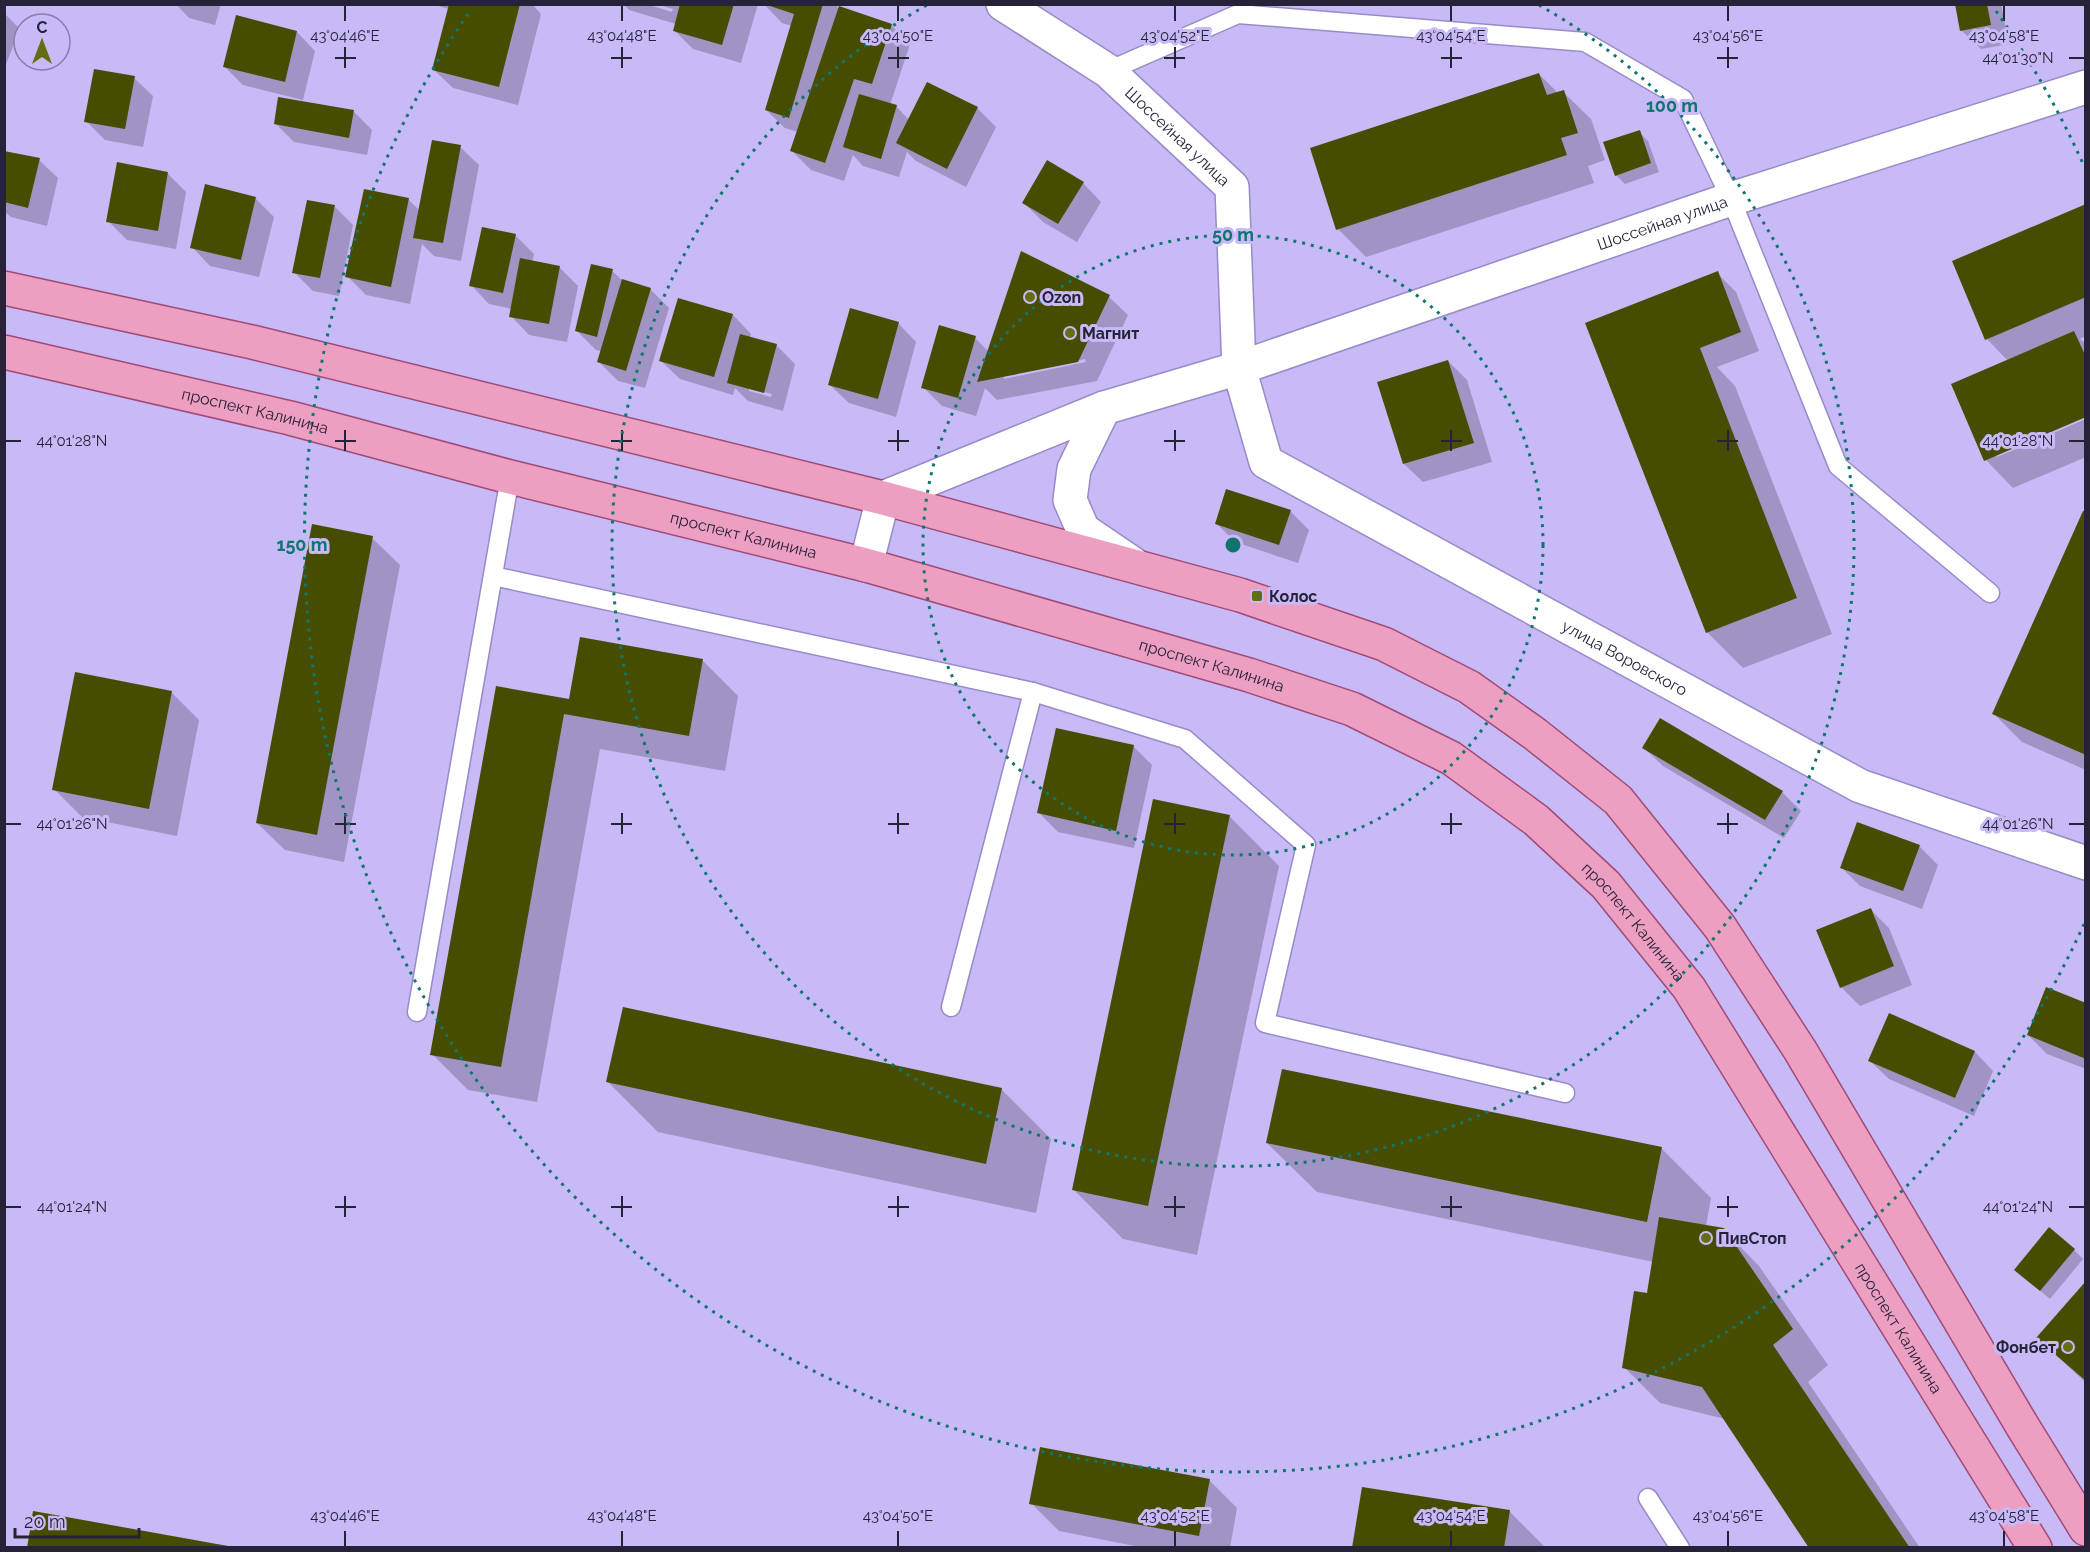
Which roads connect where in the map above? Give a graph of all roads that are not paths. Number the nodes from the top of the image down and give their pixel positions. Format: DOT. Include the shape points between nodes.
graph roads {
  1 [pos="1003,4"];
  2 [pos="1108,71"];
  3 [pos="2085,87"];
  4 [pos="1731,199"];
  5 [pos="4,288"];
  6 [pos="4,352"];
  7 [pos="1239,368"];
  8 [pos="1104,408"];
  9 [pos="510,477"];
  10 [pos="883,498"];
  11 [pos="866,565"];
  12 [pos="1140,568"];
  13 [pos="492,576"];
  14 [pos="1990,593"];
  15 [pos="1033,692"];
  16 [pos="2085,864"];
  17 [pos="951,1007"];
  18 [pos="417,1012"];
  19 [pos="1565,1093"];
  20 [pos="1648,1498"];
  21 [pos="2085,1528"];
  22 [pos="1680,1548"];
  23 [pos="2035,1548"];
  1 -- 2 [label="main road, Шоссейная улица"];
  2 -- 4 [label="lane" via="1238,14 1585,42 1683,99"];
  2 -- 7 [label="main road, Шоссейная улица" via="1232,187"];
  3 -- 4 [label="main road, Шоссейная улица"];
  4 -- 7 [label="main road, Шоссейная улица"];
  4 -- 14 [label="lane" via="1838,466"];
  5 -- 10 [label="main road" via="252,342"];
  6 -- 9 [label="main road, проспект Калинина" via="290,418"];
  7 -- 8 [label="main road, Шоссейная улица"];
  7 -- 16 [label="main road, улица Воровского" via="1266,462 1860,786"];
  8 -- 10 [label="main road, Шоссейная улица"];
  8 -- 12 [label="main road" via="1074,469 1070,500 1083,530"];
  9 -- 11 [label="main road, проспект Калинина"];
  9 -- 13 [label="lane"];
  10 -- 11 [label="main road"];
  10 -- 12 [label="main road"];
  11 -- 23 [label="main road, проспект Калинина" via="1249,675 1352,709 1451,758 1536,820 1606,885 1689,988"];
  12 -- 21 [label="main road" via="1240,596 1384,644 1469,687 1618,800 1720,927 1800,1050"];
  13 -- 15 [label="lane"];
  13 -- 18 [label="lane"];
  15 -- 17 [label="lane"];
  15 -- 19 [label="lane" via="1185,739 1306,845 1265,1023"];
  20 -- 22 [label="lane"];
}
